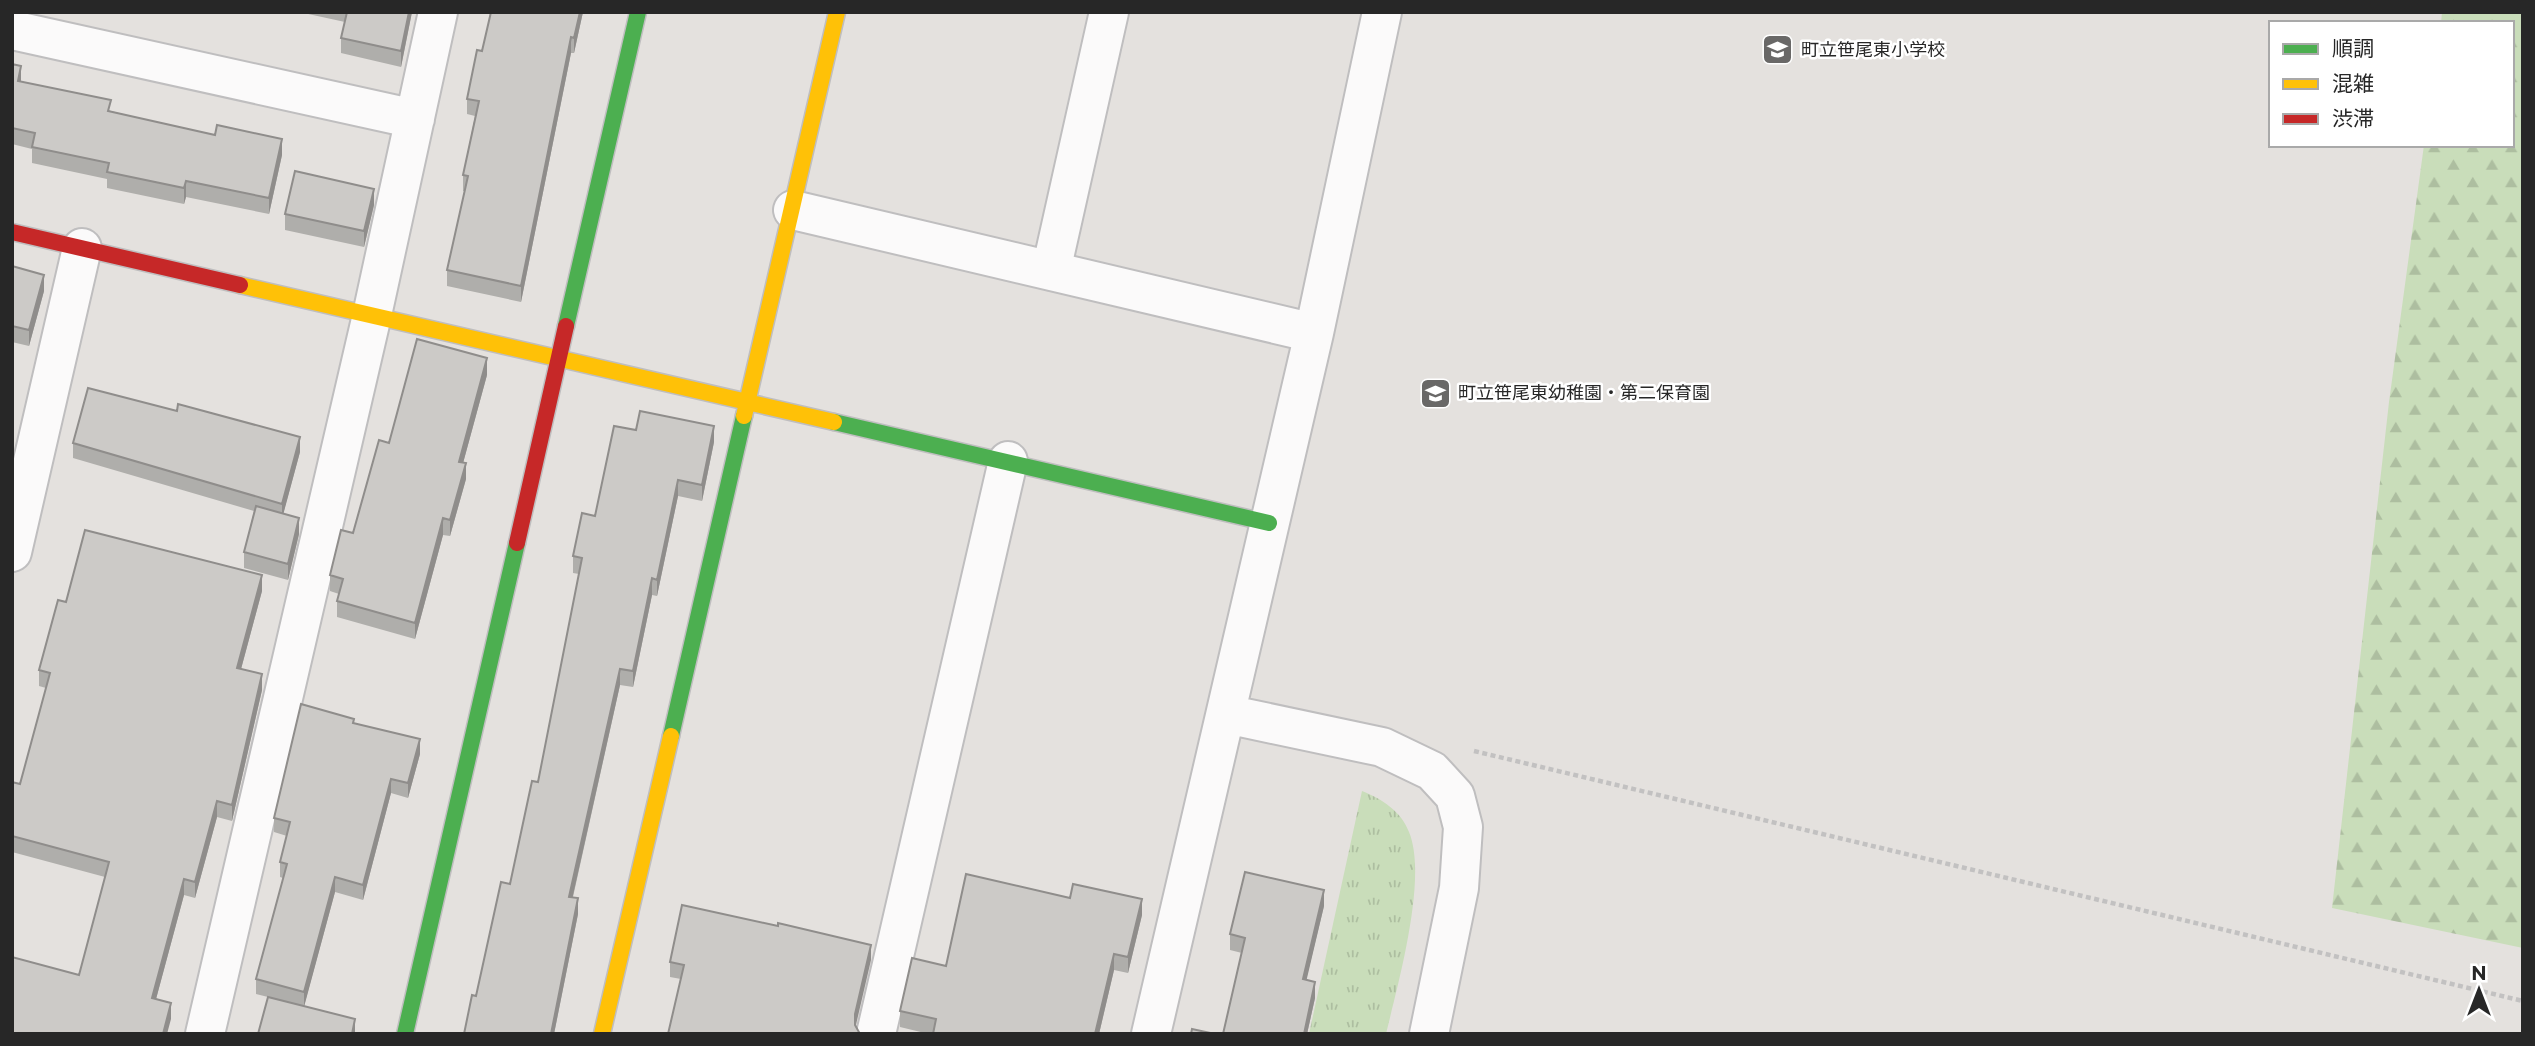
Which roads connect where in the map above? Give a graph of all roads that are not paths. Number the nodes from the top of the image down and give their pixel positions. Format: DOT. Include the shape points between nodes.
graph roads {
  1 [pos="438,12"];
  2 [pos="638,12"];
  3 [pos="837,12"];
  4 [pos="1109,12"];
  5 [pos="1382,12"];
  6 [pos="12,30"];
  7 [pos="415,119"];
  8 [pos="793,210"];
  9 [pos="12,232"];
  10 [pos="82,248"];
  11 [pos="1051,271"];
  12 [pos="372,314"];
  13 [pos="1314,333"];
  14 [pos="560,357"];
  15 [pos="748,403"];
  16 [pos="1008,461"];
  17 [pos="1269,523"];
  18 [pos="12,552"];
  19 [pos="1226,714"];
  20 [pos="205,1034"];
  21 [pos="405,1034"];
  22 [pos="602,1034"];
  23 [pos="876,1034"];
  24 [pos="1151,1034"];
  25 [pos="1429,1034"];
  1 -- 7 [label="street"];
  2 -- 14 [label="street"];
  3 -- 8 [label="street"];
  4 -- 11 [label="street"];
  5 -- 13 [label="street"];
  6 -- 7 [label="street"];
  7 -- 12 [label="street"];
  8 -- 11 [label="street"];
  8 -- 15 [label="street"];
  9 -- 10 [label="street"];
  10 -- 12 [label="street"];
  10 -- 18 [label="street"];
  11 -- 13 [label="street"];
  12 -- 14 [label="street"];
  12 -- 20 [label="street"];
  13 -- 17 [label="street"];
  14 -- 15 [label="street"];
  14 -- 21 [label="street"];
  15 -- 16 [label="street"];
  15 -- 22 [label="street"];
  16 -- 17 [label="street"];
  16 -- 23 [label="street"];
  17 -- 19 [label="street"];
  19 -- 24 [label="street"];
  19 -- 25 [label="street" via="1382,747 1432,771 1455,796 1463,827 1459,888"];
}
